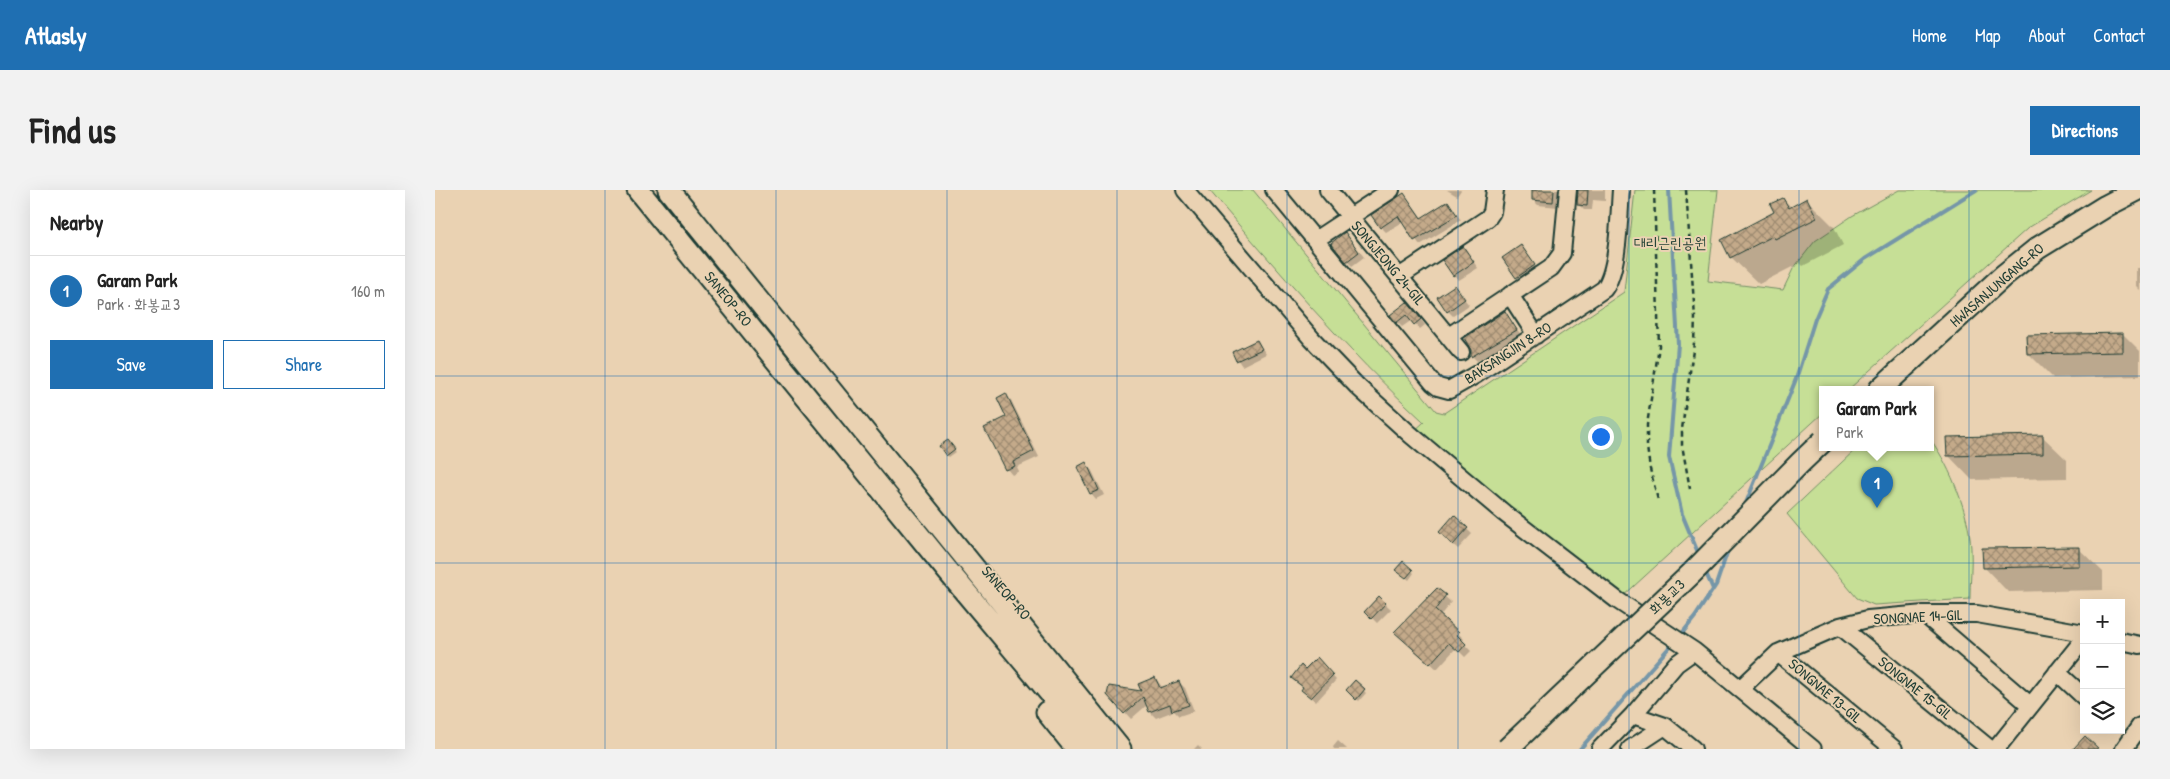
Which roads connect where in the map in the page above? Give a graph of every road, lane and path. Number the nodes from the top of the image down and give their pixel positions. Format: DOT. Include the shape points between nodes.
graph roads {
  1 [pos="639,190"];
  2 [pos="669,190"];
  3 [pos="1185,190"];
  4 [pos="1274,190"];
  5 [pos="1328,190"];
  6 [pos="1391,190"];
  7 [pos="1495,190"];
  8 [pos="1568,190"];
  9 [pos="1621,190"];
  10 [pos="1655,190"];
  11 [pos="1686,190"];
  12 [pos="2137,190"];
  13 [pos="1350,217"];
  14 [pos="1315,240"];
  15 [pos="1399,277"];
  16 [pos="1510,295"];
  17 [pos="1536,335"];
  18 [pos="1449,336"];
  19 [pos="1461,352"];
  20 [pos="1883,386"];
  21 [pos="872,442"];
  22 [pos="1819,445"];
  23 [pos="855,456"];
  24 [pos="1690,489"];
  25 [pos="1658,500"];
  26 [pos="1924,614"];
  27 [pos="1840,626"];
  28 [pos="2080,632"];
  29 [pos="2125,642"];
  30 [pos="2080,644"];
  31 [pos="2140,645"];
  32 [pos="1689,647"];
  33 [pos="1779,652"];
  34 [pos="2057,672"];
  35 [pos="1741,688"];
  36 [pos="2080,693"];
  37 [pos="2030,705"];
  38 [pos="1633,715"];
  39 [pos="1665,726"];
  40 [pos="2140,726"];
  41 [pos="2125,740"];
  42 [pos="1077,749"];
  43 [pos="1097,749"];
  44 [pos="1120,749"];
  45 [pos="1135,749"];
  46 [pos="1507,749"];
  47 [pos="1600,749"];
  48 [pos="1630,749"];
  49 [pos="1693,749"];
  50 [pos="1813,749"];
  51 [pos="1895,749"];
  52 [pos="1989,749"];
  53 [pos="1996,749"];
  1 -- 23 [label="main road, SANEOP-RO"];
  2 -- 21 [label="main road, SANEOP-RO"];
  3 -- 32 [label="street" via="1312,339 1378,405 1504,513 1617,600"];
  4 -- 14 [label="street, BAKSANGJIN 8-RO"];
  5 -- 13 [label="street, SONGJEONG 24-GIL"];
  6 -- 13 [label="street"];
  7 -- 15 [label="street" via="1488,218"];
  8 -- 16 [label="street" via="1558,261"];
  9 -- 17 [label="street, BAKSANGJIN 8-RO" via="1610,282 1597,295"];
  10 -- 25 [label="path" via="1659,346 1647,446"];
  11 -- 24 [label="path" via="1695,327 1682,445"];
  12 -- 20 [label="main road, HWASANJUNGANG-RO" via="2038,248"];
  13 -- 14 [label="street"];
  13 -- 15 [label="street, SONGJEONG 24-GIL"];
  14 -- 17 [label="street, BAKSANGJIN 8-RO" via="1438,387 1455,388"];
  15 -- 18 [label="street, SONGJEONG 24-GIL"];
  16 -- 17 [label="street"];
  16 -- 18 [label="street"];
  18 -- 19 [label="street, SONGJEONG 24-GIL"];
  21 -- 44 [label="main road, SANEOP-RO"];
  21 -- 45 [label="main road, SANEOP-RO" via="1028,618"];
  22 -- 46 [label="main road, 화봉교3, bridge" via="1692,573"];
  23 -- 42 [label="main road, SANEOP-RO" via="993,644"];
  23 -- 43 [label="main road, SANEOP-RO"];
  26 -- 27 [label="street, SONGNAE 14-GIL" via="1868,619"];
  26 -- 28 [label="street, SONGNAE 14-GIL" via="1977,614"];
  26 -- 37 [label="street"];
  27 -- 33 [label="street, SONGNAE 14-GIL"];
  27 -- 52 [label="street, SONGNAE 15-GIL"];
  29 -- 31 [label="street"];
  30 -- 34 [label="street"];
  32 -- 35 [label="street"];
  32 -- 38 [label="street"];
  33 -- 35 [label="street, SONGNAE 14-GIL"];
  33 -- 51 [label="street, SONGNAE 13-GIL"];
  34 -- 36 [label="street"];
  34 -- 37 [label="street"];
  35 -- 50 [label="street"];
  37 -- 53 [label="street"];
  38 -- 39 [label="street"];
  38 -- 47 [label="street"];
  39 -- 48 [label="street"];
  39 -- 49 [label="street"];
  40 -- 41 [label="street"];
}
